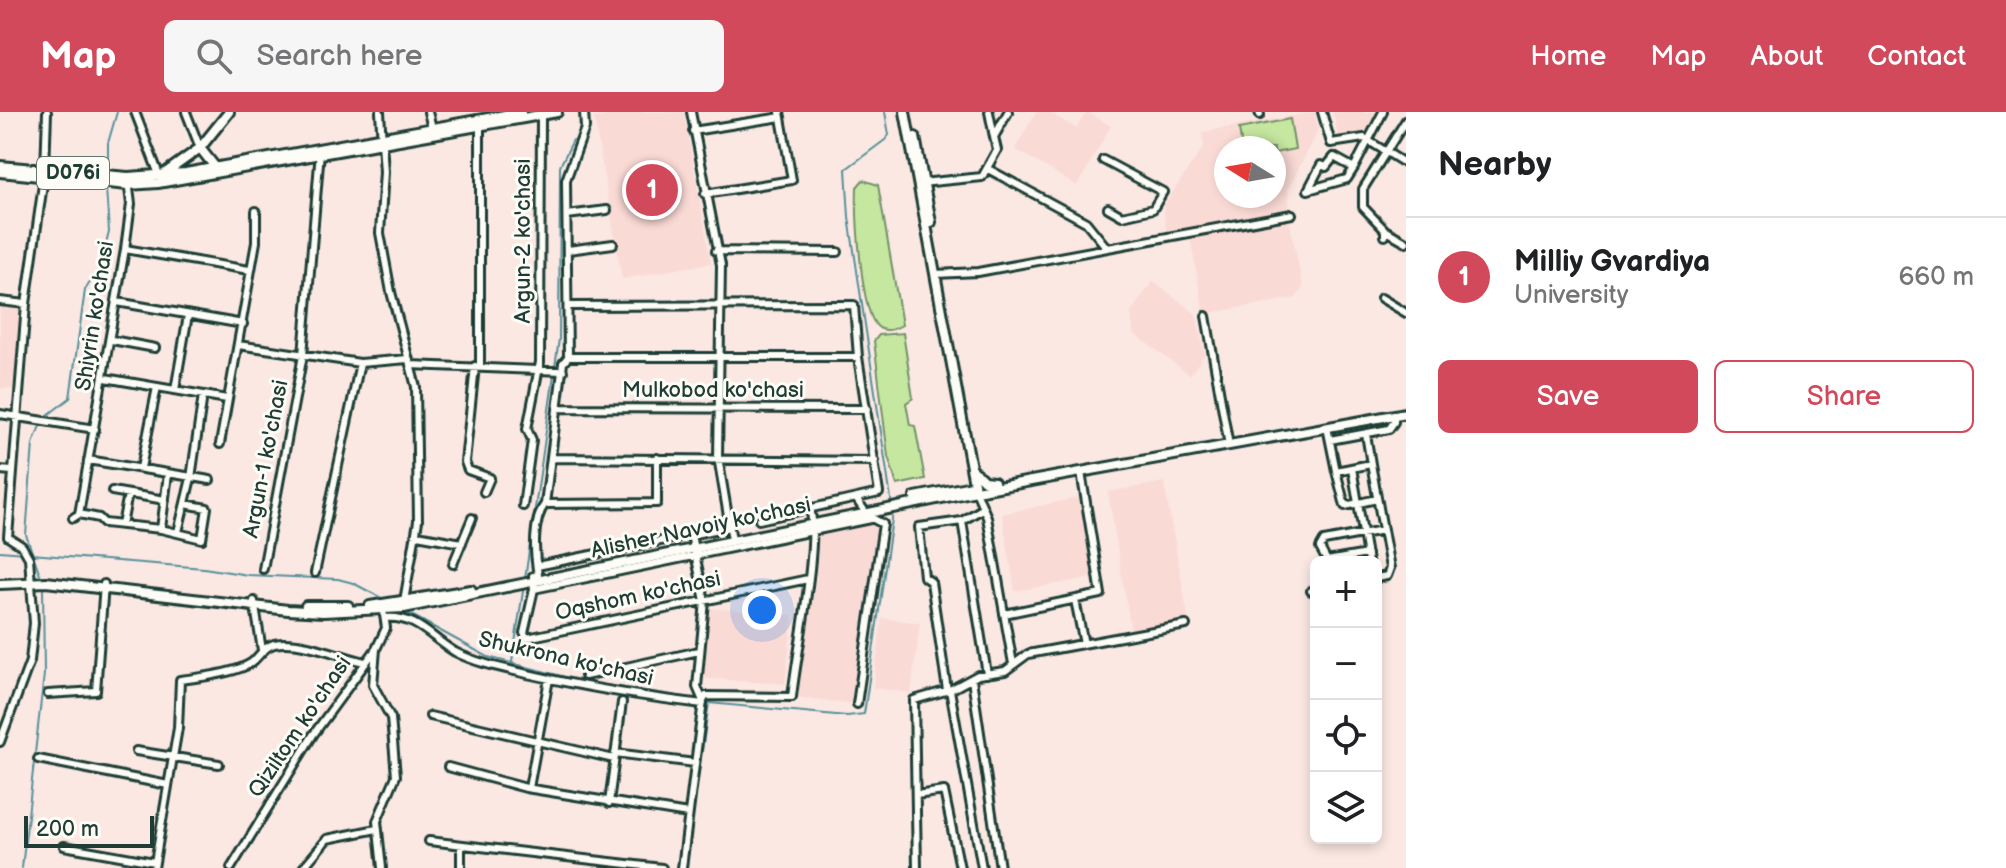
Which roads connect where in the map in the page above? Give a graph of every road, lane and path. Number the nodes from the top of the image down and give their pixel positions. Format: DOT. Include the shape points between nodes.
graph roads {
  1 [pos="47,112"];
  2 [pos="135,112"];
  3 [pos="186,112"];
  4 [pos="229,112"];
  5 [pos="380,112"];
  6 [pos="428,112"];
  7 [pos="521,112"];
  8 [pos="557,112"];
  9 [pos="584,112"];
  10 [pos="691,112"];
  11 [pos="908,112"];
  12 [pos="989,112"];
  13 [pos="1008,112"];
  14 [pos="1322,112"];
  15 [pos="1383,112"];
  16 [pos="541,114"];
  17 [pos="781,114"];
  18 [pos="1406,120"];
  19 [pos="480,123"];
  20 [pos="432,128"];
  21 [pos="693,131"];
  22 [pos="994,137"];
  23 [pos="382,140"];
  24 [pos="1369,142"];
  25 [pos="1331,143"];
  26 [pos="200,148"];
  27 [pos="320,151"];
  28 [pos="1388,153"];
  29 [pos="1334,157"];
  30 [pos="1103,160"];
  31 [pos="1406,164"];
  32 [pos="0,166"];
  33 [pos="215,167"];
  34 [pos="1354,168"];
  35 [pos="988,169"];
  36 [pos="0,172"];
  37 [pos="45,173"];
  38 [pos="160,173"];
  39 [pos="146,180"];
  40 [pos="128,181"];
  41 [pos="921,183"];
  42 [pos="705,194"];
  43 [pos="1108,208"];
  44 [pos="607,210"];
  45 [pos="256,211"];
  46 [pos="1292,214"];
  47 [pos="567,215"];
  48 [pos="1406,242"];
  49 [pos="613,244"];
  50 [pos="1107,248"];
  51 [pos="125,249"];
  52 [pos="568,250"];
  53 [pos="716,251"];
  54 [pos="838,252"];
  55 [pos="249,270"];
  56 [pos="937,274"];
  57 [pos="1381,298"];
  58 [pos="0,301"];
  59 [pos="117,302"];
  60 [pos="722,303"];
  61 [pos="26,304"];
  62 [pos="569,306"];
  63 [pos="1406,313"];
  64 [pos="188,315"];
  65 [pos="1206,316"];
  66 [pos="243,324"];
  67 [pos="112,340"];
  68 [pos="238,345"];
  69 [pos="155,348"];
  70 [pos="303,355"];
  71 [pos="722,356"];
  72 [pos="568,357"];
  73 [pos="858,357"];
  74 [pos="409,362"];
  75 [pos="360,363"];
  76 [pos="478,366"];
  77 [pos="539,368"];
  78 [pos="559,370"];
  79 [pos="105,378"];
  80 [pos="157,387"];
  81 [pos="175,390"];
  82 [pos="203,395"];
  83 [pos="227,399"];
  84 [pos="720,407"];
  85 [pos="559,408"];
  86 [pos="867,409"];
  87 [pos="1406,411"];
  88 [pos="0,414"];
  89 [pos="18,416"];
  90 [pos="1394,416"];
  91 [pos="1327,427"];
  92 [pos="95,429"];
  93 [pos="1290,431"];
  94 [pos="1366,434"];
  95 [pos="1228,440"];
  96 [pos="1330,440"];
  97 [pos="220,444"];
  98 [pos="1171,452"];
  99 [pos="718,457"];
  100 [pos="553,458"];
  101 [pos="657,458"];
  102 [pos="88,460"];
  103 [pos="875,461"];
  104 [pos="1371,464"];
  105 [pos="141,468"];
  106 [pos="1352,468"];
  107 [pos="0,470"];
  108 [pos="12,471"];
  109 [pos="1336,471"];
  110 [pos="973,472"];
  111 [pos="1081,472"];
  112 [pos="168,474"];
  113 [pos="191,478"];
  114 [pos="210,480"];
  115 [pos="994,482"];
  116 [pos="975,487"];
  117 [pos="960,488"];
  118 [pos="112,491"];
  119 [pos="484,492"];
  120 [pos="128,494"];
  121 [pos="1377,499"];
  122 [pos="165,500"];
  123 [pos="898,503"];
  124 [pos="185,504"];
  125 [pos="545,504"];
  126 [pos="1358,504"];
  127 [pos="523,506"];
  128 [pos="982,509"];
  129 [pos="864,510"];
  130 [pos="0,515"];
  131 [pos="9,516"];
  132 [pos="472,518"];
  133 [pos="759,520"];
  134 [pos="812,521"];
  135 [pos="962,521"];
  136 [pos="122,525"];
  137 [pos="161,529"];
  138 [pos="1383,530"];
  139 [pos="178,532"];
  140 [pos="730,534"];
  141 [pos="417,535"];
  142 [pos="1363,535"];
  143 [pos="462,543"];
  144 [pos="693,545"];
  145 [pos="1323,556"];
  146 [pos="1367,556"];
  147 [pos="453,564"];
  148 [pos="263,569"];
  149 [pos="315,573"];
  150 [pos="1382,577"];
  151 [pos="535,578"];
  152 [pos="30,579"];
  153 [pos="808,579"];
  154 [pos="0,581"];
  155 [pos="104,587"];
  156 [pos="1075,600"];
  157 [pos="705,601"];
  158 [pos="254,604"];
  159 [pos="398,605"];
  160 [pos="382,611"];
  161 [pos="1004,614"];
  162 [pos="1186,625"];
  163 [pos="1084,644"];
  164 [pos="376,649"];
  165 [pos="262,650"];
  166 [pos="699,651"];
  167 [pos="365,662"];
  168 [pos="1013,664"];
  169 [pos="987,674"];
  170 [pos="585,676"];
  171 [pos="549,679"];
  172 [pos="972,679"];
  173 [pos="948,690"];
  174 [pos="48,694"];
  175 [pos="622,702"];
  176 [pos="703,703"];
  177 [pos="857,704"];
  178 [pos="430,716"];
  179 [pos="0,742"];
  180 [pos="538,742"];
  181 [pos="136,751"];
  182 [pos="615,756"];
  183 [pos="173,757"];
  184 [pos="38,759"];
  185 [pos="695,763"];
  186 [pos="219,764"];
  187 [pos="448,767"];
  188 [pos="168,785"];
  189 [pos="529,788"];
  190 [pos="916,795"];
  191 [pos="609,803"];
  192 [pos="688,814"];
  193 [pos="377,829"];
  194 [pos="429,841"];
  195 [pos="461,845"];
  196 [pos="64,846"];
  197 [pos="154,865"];
  198 [pos="231,868"];
  199 [pos="303,868"];
  200 [pos="382,868"];
  201 [pos="461,868"];
  202 [pos="662,868"];
  203 [pos="682,868"];
  204 [pos="917,868"];
  205 [pos="960,868"];
  206 [pos="982,868"];
  207 [pos="1000,868"];
  1 -- 37 [label="street"];
  2 -- 38 [label="street"];
  3 -- 26 [label="street"];
  4 -- 26 [label="main road"];
  5 -- 23 [label="street"];
  6 -- 20 [label="street"];
  7 -- 19 [label="main road, D076i"];
  8 -- 16 [label="main road, D076i"];
  9 -- 47 [label="street" via="585,128 566,180"];
  10 -- 21 [label="street"];
  11 -- 41 [label="main road"];
  12 -- 22 [label="street"];
  13 -- 22 [label="street"];
  14 -- 25 [label="street"];
  15 -- 24 [label="street"];
  16 -- 19 [label="main road, D076i"];
  16 -- 77 [label="street, Argun-2 ko'chasi"];
  17 -- 21 [label="street"];
  17 -- 42 [label="street" via="792,180"];
  18 -- 28 [label="street"];
  19 -- 20 [label="main road, D076i"];
  19 -- 23 [label="main road, D076i"];
  19 -- 76 [label="street, Argun-2 ko'chasi"];
  20 -- 23 [label="main road, D076i"];
  21 -- 42 [label="street"];
  22 -- 35 [label="street" via="997,150"];
  23 -- 27 [label="main road, D076i"];
  23 -- 74 [label="street" via="380,233"];
  24 -- 25 [label="street" via="1364,138"];
  24 -- 28 [label="street"];
  24 -- 34 [label="street"];
  25 -- 29 [label="street"];
  26 -- 33 [label="main road"];
  26 -- 38 [label="main road"];
  27 -- 33 [label="main road, D076i"];
  27 -- 39 [label="main road, D076i"];
  27 -- 70 [label="street, Argun-1 ko'chasi"];
  28 -- 31 [label="street"];
  28 -- 48 [label="street" via="1361,198 1369,218"];
  29 -- 34 [label="street"];
  29 -- 34 [label="street" via="1326,167 1321,165 1308,190 1347,179"];
  30 -- 43 [label="street" via="1163,192 1153,209 1122,216"];
  32 -- 37 [label="main road, D076i"];
  33 -- 38 [label="main road, D076i"];
  35 -- 41 [label="street" via="982,177"];
  35 -- 50 [label="street" via="1086,222"];
  36 -- 37 [label="main road, D076i"];
  37 -- 40 [label="main road, D076i"];
  37 -- 61 [label="street"];
  38 -- 39 [label="main road"];
  39 -- 40 [label="main road, D076i"];
  40 -- 51 [label="street, Shiyrin ko'chasi" via="131,204"];
  41 -- 56 [label="main road"];
  42 -- 53 [label="street"];
  44 -- 47 [label="street"];
  45 -- 55 [label="street"];
  46 -- 50 [label="street"];
  47 -- 52 [label="street"];
  49 -- 52 [label="street"];
  50 -- 56 [label="street" via="978,272"];
  51 -- 55 [label="street"];
  51 -- 59 [label="street, Shiyrin ko'chasi"];
  52 -- 62 [label="street"];
  53 -- 54 [label="street"];
  53 -- 60 [label="street"];
  55 -- 66 [label="street"];
  56 -- 110 [label="main road"];
  57 -- 63 [label="street"];
  58 -- 61 [label="street"];
  59 -- 64 [label="street"];
  59 -- 67 [label="street, Shiyrin ko'chasi"];
  60 -- 62 [label="street"];
  60 -- 71 [label="street"];
  60 -- 73 [label="street" via="854,305"];
  61 -- 89 [label="street"];
  62 -- 72 [label="street"];
  64 -- 66 [label="street"];
  64 -- 81 [label="street"];
  65 -- 95 [label="street"];
  66 -- 68 [label="street"];
  67 -- 69 [label="street"];
  67 -- 79 [label="street, Shiyrin ko'chasi"];
  68 -- 70 [label="street, Argun-1 ko'chasi"];
  68 -- 83 [label="street"];
  70 -- 75 [label="street, Argun-1 ko'chasi"];
  70 -- 148 [label="street, Argun-1 ko'chasi"];
  71 -- 72 [label="street, Mulkobod ko'chasi"];
  71 -- 73 [label="street, Mulkobod ko'chasi"];
  71 -- 84 [label="street"];
  72 -- 78 [label="street"];
  73 -- 86 [label="street"];
  74 -- 75 [label="street, Argun-1 ko'chasi"];
  74 -- 76 [label="street"];
  74 -- 141 [label="street" via="416,387"];
  75 -- 149 [label="street"];
  76 -- 77 [label="street"];
  76 -- 119 [label="street, Argun-2 ko'chasi" via="465,462 468,470 490,478"];
  77 -- 78 [label="street"];
  77 -- 127 [label="street, Argun-2 ko'chasi" via="527,429 532,440"];
  78 -- 85 [label="street"];
  79 -- 80 [label="street"];
  79 -- 92 [label="street, Shiyrin ko'chasi"];
  80 -- 81 [label="street"];
  80 -- 105 [label="street"];
  81 -- 82 [label="street"];
  82 -- 83 [label="street"];
  82 -- 113 [label="street"];
  83 -- 97 [label="street"];
  84 -- 85 [label="street, Mulkobod ko'chasi"];
  84 -- 86 [label="street, Mulkobod ko'chasi"];
  84 -- 99 [label="street"];
  85 -- 100 [label="street"];
  86 -- 103 [label="street"];
  87 -- 90 [label="main road, Alisher Navoiy ko'chasi"];
  87 -- 93 [label="main road, Alisher Navoiy ko'chasi"];
  88 -- 89 [label="street"];
  89 -- 92 [label="street"];
  89 -- 108 [label="street"];
  90 -- 91 [label="main road, Alisher Navoiy ko'chasi"];
  90 -- 94 [label="street" via="1389,429"];
  91 -- 93 [label="main road, Alisher Navoiy ko'chasi"];
  91 -- 96 [label="street"];
  92 -- 102 [label="street, Shiyrin ko'chasi"];
  93 -- 95 [label="main road, Alisher Navoiy ko'chasi"];
  93 -- 98 [label="main road, Alisher Navoiy ko'chasi"];
  94 -- 96 [label="street"];
  94 -- 104 [label="street"];
  95 -- 98 [label="main road, Alisher Navoiy ko'chasi"];
  96 -- 109 [label="street"];
  98 -- 111 [label="main road, Alisher Navoiy ko'chasi"];
  98 -- 115 [label="main road, Alisher Navoiy ko'chasi"];
  99 -- 101 [label="street"];
  99 -- 103 [label="street"];
  99 -- 140 [label="street"];
  100 -- 101 [label="street"];
  100 -- 125 [label="street"];
  101 -- 125 [label="street" via="657,503"];
  102 -- 105 [label="street"];
  102 -- 136 [label="street, Shiyrin ko'chasi" via="76,516"];
  103 -- 129 [label="street" via="879,493"];
  104 -- 106 [label="street"];
  104 -- 121 [label="street"];
  105 -- 112 [label="street"];
  106 -- 109 [label="street"];
  106 -- 126 [label="street"];
  107 -- 108 [label="street"];
  108 -- 131 [label="street"];
  109 -- 126 [label="street" via="1343,505"];
  110 -- 115 [label="main road"];
  110 -- 116 [label="main road"];
  110 -- 117 [label="main road"];
  111 -- 116 [label="main road, Alisher Navoiy ko'chasi"];
  111 -- 156 [label="street" via="1101,594"];
  112 -- 113 [label="street"];
  112 -- 122 [label="street"];
  113 -- 114 [label="street"];
  113 -- 124 [label="street"];
  115 -- 116 [label="main road, Alisher Navoiy ko'chasi"];
  116 -- 117 [label="main road, Alisher Navoiy ko'chasi"];
  116 -- 123 [label="main road, Alisher Navoiy ko'chasi"];
  116 -- 128 [label="street"];
  117 -- 123 [label="main road, Alisher Navoiy ko'chasi"];
  118 -- 120 [label="street"];
  120 -- 122 [label="street"];
  120 -- 136 [label="street"];
  121 -- 126 [label="street"];
  121 -- 138 [label="street"];
  122 -- 137 [label="street"];
  123 -- 129 [label="main road, Alisher Navoiy ko'chasi"];
  124 -- 139 [label="street"];
  124 -- 139 [label="street" via="207,508 202,539"];
  125 -- 151 [label="street" via="538,513"];
  126 -- 142 [label="street"];
  128 -- 135 [label="street"];
  128 -- 161 [label="street"];
  129 -- 134 [label="main road, Alisher Navoiy ko'chasi"];
  129 -- 134 [label="street"];
  129 -- 177 [label="street" via="883,524"];
  130 -- 131 [label="street"];
  131 -- 152 [label="street" via="8,537 25,550"];
  132 -- 143 [label="street"];
  133 -- 134 [label="street"];
  134 -- 140 [label="main road, Alisher Navoiy ko'chasi"];
  134 -- 144 [label="street"];
  134 -- 153 [label="street"];
  135 -- 169 [label="street"];
  135 -- 173 [label="street" via="919,527"];
  136 -- 137 [label="street"];
  137 -- 139 [label="street"];
  138 -- 142 [label="street"];
  138 -- 150 [label="street" via="1390,570"];
  140 -- 144 [label="main road, Alisher Navoiy ko'chasi"];
  141 -- 143 [label="street"];
  141 -- 159 [label="street"];
  142 -- 145 [label="street" via="1324,541"];
  142 -- 146 [label="street"];
  143 -- 147 [label="street"];
  144 -- 151 [label="main road, Alisher Navoiy ko'chasi"];
  144 -- 151 [label="street"];
  144 -- 157 [label="street"];
  151 -- 157 [label="street, Oqshom ko'chasi" via="527,638"];
  151 -- 159 [label="main road, Alisher Navoiy ko'chasi"];
  152 -- 154 [label="main road, Alisher Navoiy ko'chasi"];
  152 -- 155 [label="main road, Alisher Navoiy ko'chasi"];
  152 -- 179 [label="street" via="30,661"];
  153 -- 157 [label="street, Oqshom ko'chasi"];
  153 -- 176 [label="street, Shukrona ko'chasi" via="790,699 706,696"];
  155 -- 158 [label="main road, Alisher Navoiy ko'chasi"];
  155 -- 174 [label="street" via="96,691"];
  156 -- 161 [label="street"];
  156 -- 163 [label="street"];
  157 -- 166 [label="street"];
  158 -- 160 [label="main road, Alisher Navoiy ko'chasi" via="323,612"];
  158 -- 165 [label="street"];
  159 -- 160 [label="main road, Alisher Navoiy ko'chasi"];
  160 -- 164 [label="street, Qiziltom ko'chasi" via="386,628"];
  160 -- 171 [label="street, Shukrona ko'chasi" via="423,627 456,652"];
  161 -- 168 [label="street"];
  162 -- 163 [label="street"];
  163 -- 168 [label="street" via="1028,654"];
  164 -- 167 [label="street, Qiziltom ko'chasi"];
  164 -- 193 [label="street" via="373,685 391,718 396,776 379,810"];
  165 -- 167 [label="street" via="293,644"];
  165 -- 183 [label="street" via="242,668 180,680"];
  166 -- 170 [label="street, Shukrona ko'chasi"];
  166 -- 176 [label="street" via="697,687"];
  167 -- 198 [label="street, Qiziltom ko'chasi"];
  168 -- 169 [label="street"];
  169 -- 172 [label="street"];
  171 -- 176 [label="street, Shukrona ko'chasi"];
  171 -- 180 [label="street"];
  172 -- 173 [label="street"];
  172 -- 207 [label="street"];
  173 -- 190 [label="street" via="914,700"];
  173 -- 206 [label="street"];
  175 -- 182 [label="street"];
  176 -- 185 [label="street"];
  178 -- 180 [label="street"];
  180 -- 182 [label="street"];
  180 -- 189 [label="street"];
  181 -- 183 [label="street"];
  182 -- 185 [label="street"];
  182 -- 191 [label="street"];
  183 -- 186 [label="street"];
  183 -- 188 [label="street"];
  184 -- 188 [label="street"];
  185 -- 192 [label="street"];
  187 -- 189 [label="street"];
  188 -- 197 [label="street"];
  189 -- 191 [label="street"];
  190 -- 204 [label="street"];
  190 -- 205 [label="street" via="944,791"];
  191 -- 192 [label="street"];
  192 -- 203 [label="street"];
  193 -- 199 [label="street" via="327,839"];
  193 -- 200 [label="street"];
  194 -- 195 [label="street"];
  195 -- 201 [label="street"];
  195 -- 202 [label="street"];
  196 -- 197 [label="street"];
}
